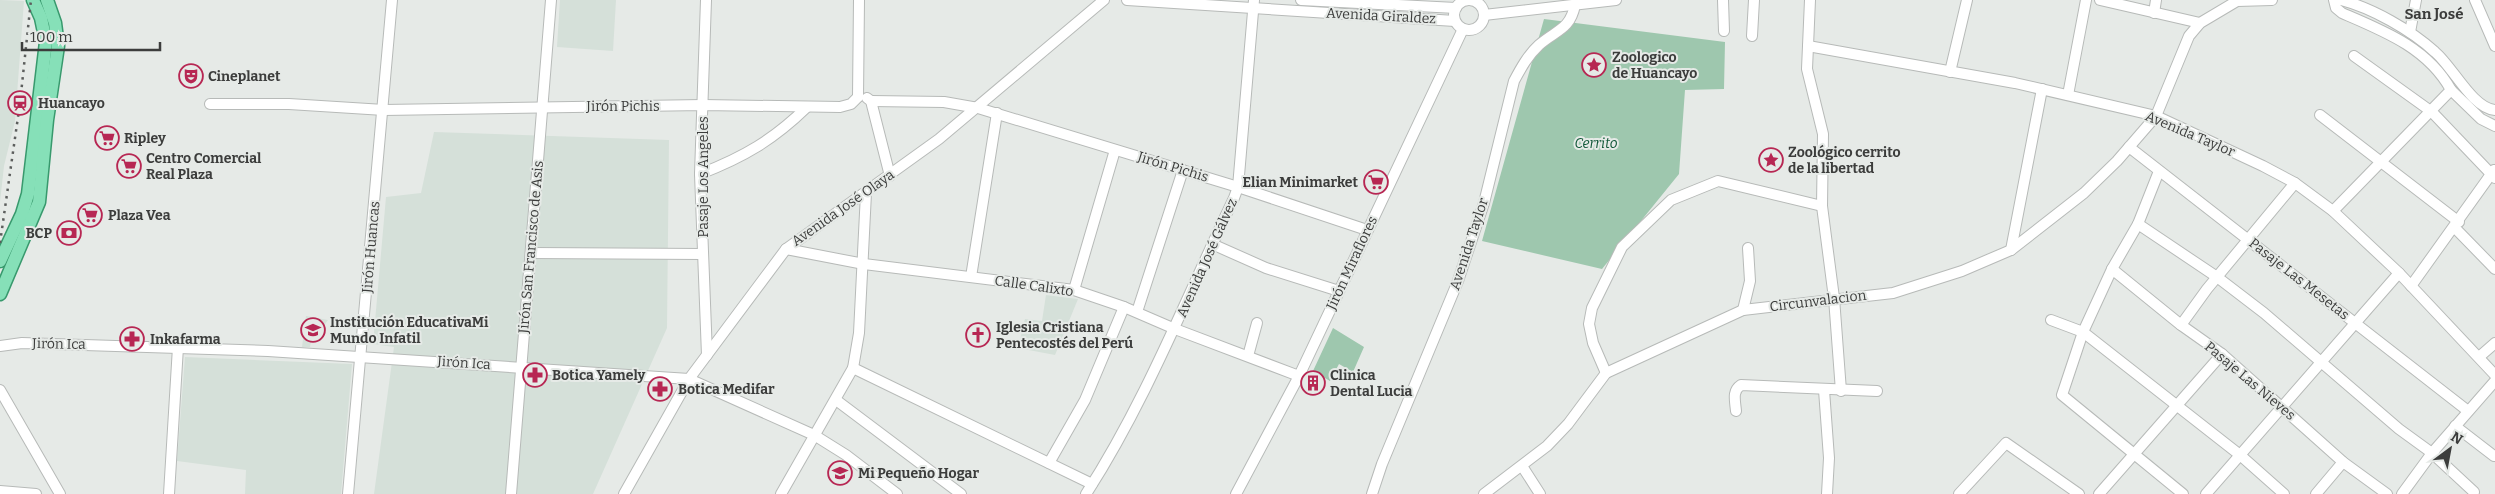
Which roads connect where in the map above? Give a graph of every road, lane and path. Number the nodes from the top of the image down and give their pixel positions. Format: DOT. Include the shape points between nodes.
graph roads {
  1 [pos="33,0"];
  2 [pos="47,0"];
  3 [pos="392,0"];
  4 [pos="551,0"];
  5 [pos="706,0"];
  6 [pos="859,0"];
  7 [pos="1104,0"];
  8 [pos="1127,0"];
  9 [pos="1301,0"];
  10 [pos="1616,0"];
  11 [pos="1723,0"];
  12 [pos="1754,0"];
  13 [pos="1810,0"];
  14 [pos="1966,0"];
  15 [pos="2086,0"];
  16 [pos="2100,0"];
  17 [pos="2156,0"];
  18 [pos="2237,0"];
  19 [pos="2268,0"];
  20 [pos="2334,0"];
  21 [pos="2340,0"];
  22 [pos="2416,0"];
  23 [pos="2475,0"];
  24 [pos="1478,2"];
  25 [pos="2353,2"];
  26 [pos="1254,5"];
  27 [pos="1576,5"];
  28 [pos="1456,8"];
  29 [pos="2154,13"];
  30 [pos="1484,15"];
  31 [pos="1455,21"];
  32 [pos="2200,23"];
  33 [pos="1463,29"];
  34 [pos="1724,31"];
  35 [pos="2410,32"];
  36 [pos="1752,36"];
  37 [pos="1808,46"];
  38 [pos="2495,46"];
  39 [pos="2354,56"];
  40 [pos="1950,72"];
  41 [pos="2042,89"];
  42 [pos="2451,90"];
  43 [pos="2068,95"];
  44 [pos="858,97"];
  45 [pos="871,101"];
  46 [pos="210,104"];
  47 [pos="703,105"];
  48 [pos="543,106"];
  49 [pos="807,107"];
  50 [pos="978,108"];
  51 [pos="384,110"];
  52 [pos="2495,110"];
  53 [pos="2432,112"];
  54 [pos="997,113"];
  55 [pos="2320,115"];
  56 [pos="2156,116"];
  57 [pos="2495,126"];
  58 [pos="2129,147"];
  59 [pos="1115,150"];
  60 [pos="2382,162"];
  61 [pos="1183,170"];
  62 [pos="2159,170"];
  63 [pos="700,174"];
  64 [pos="2494,174"];
  65 [pos="890,176"];
  66 [pos="2295,183"];
  67 [pos="1238,187"];
  68 [pos="866,193"];
  69 [pos="1822,206"];
  70 [pos="2333,210"];
  71 [pos="2138,224"];
  72 [pos="2457,225"];
  73 [pos="1367,230"];
  74 [pos="2248,240"];
  75 [pos="1212,244"];
  76 [pos="1748,248"];
  77 [pos="786,249"];
  78 [pos="2011,250"];
  79 [pos="531,253"];
  80 [pos="703,254"];
  81 [pos="0,261"];
  82 [pos="864,264"];
  83 [pos="2112,269"];
  84 [pos="2495,269"];
  85 [pos="2399,273"];
  86 [pos="971,277"];
  87 [pos="2217,277"];
  88 [pos="2412,286"];
  89 [pos="1074,290"];
  90 [pos="1339,291"];
  91 [pos="0,294"];
  92 [pos="1834,298"];
  93 [pos="1124,307"];
  94 [pos="1743,310"];
  95 [pos="1137,312"];
  96 [pos="2051,320"];
  97 [pos="1257,323"];
  98 [pos="2356,324"];
  99 [pos="2181,325"];
  100 [pos="1175,329"];
  101 [pos="2083,332"];
  102 [pos="2495,343"];
  103 [pos="0,346"];
  104 [pos="178,347"];
  105 [pos="2222,354"];
  106 [pos="707,355"];
  107 [pos="360,356"];
  108 [pos="1248,356"];
  109 [pos="2479,357"];
  110 [pos="2321,363"];
  111 [pos="521,367"];
  112 [pos="853,368"];
  113 [pos="1606,373"];
  114 [pos="2495,375"];
  115 [pos="1299,376"];
  116 [pos="689,379"];
  117 [pos="2495,381"];
  118 [pos="0,390"];
  119 [pos="1824,390"];
  120 [pos="1842,391"];
  121 [pos="1877,392"];
  122 [pos="836,400"];
  123 [pos="2177,406"];
  124 [pos="2281,406"];
  125 [pos="1736,410"];
  126 [pos="2468,411"];
  127 [pos="2455,426"];
  128 [pos="814,435"];
  129 [pos="2432,452"];
  130 [pos="2134,455"];
  131 [pos="2240,455"];
  132 [pos="2494,456"];
  133 [pos="2343,462"];
  134 [pos="1049,463"];
  135 [pos="1522,466"];
  136 [pos="1092,484"];
  137 [pos="0,491"];
  138 [pos="2474,492"];
  139 [pos="1964,493"];
  140 [pos="36,494"];
  141 [pos="60,494"];
  142 [pos="169,494"];
  143 [pos="348,494"];
  144 [pos="511,494"];
  145 [pos="624,494"];
  146 [pos="781,494"];
  147 [pos="897,494"];
  148 [pos="961,494"];
  149 [pos="1086,494"];
  150 [pos="1236,494"];
  151 [pos="1372,494"];
  152 [pos="1484,494"];
  153 [pos="1540,494"];
  154 [pos="1827,494"];
  155 [pos="2079,494"];
  156 [pos="2099,494"];
  157 [pos="2183,494"];
  158 [pos="2206,494"];
  159 [pos="2284,494"];
  160 [pos="2316,494"];
  161 [pos="2387,494"];
  162 [pos="2402,494"];
  1 -- 81 [label="main road" via="45,31 45,60 28,194"];
  2 -- 91 [label="main road" via="58,46 39,202"];
  3 -- 51 [label="street, Jirón Huancas"];
  4 -- 48 [label="street, Jirón San Francisco de Asis"];
  5 -- 47 [label="street, Pasaje Los Angeles"];
  6 -- 44 [label="street"];
  7 -- 50 [label="street, Avenida José Olaya"];
  8 -- 26 [label="street, Avenida Giraldez"];
  9 -- 28 [label="street, Avenida Giraldez"];
  10 -- 27 [label="street"];
  11 -- 34 [label="street"];
  12 -- 36 [label="street"];
  13 -- 37 [label="street"];
  14 -- 40 [label="street"];
  15 -- 43 [label="street"];
  16 -- 29 [label="street"];
  17 -- 29 [label="street"];
  18 -- 19 [label="street"];
  18 -- 32 [label="street"];
  20 -- 42 [label="street" via="2342,13 2395,36 2413,48 2440,72"];
  21 -- 25 [label="street"];
  22 -- 35 [label="street"];
  23 -- 38 [label="street"];
  24 -- 28 [label="street" via="1466,0"];
  24 -- 30 [label="street"];
  25 -- 35 [label="street"];
  26 -- 31 [label="street, Avenida Giraldez"];
  26 -- 67 [label="street, Avenida José Gálvez"];
  27 -- 30 [label="street"];
  27 -- 151 [label="street, Avenida Taylor" via="1568,25 1538,45 1514,81 1484,203 1458,280"];
  28 -- 31 [label="street"];
  29 -- 32 [label="street"];
  30 -- 33 [label="street" via="1477,28"];
  31 -- 33 [label="street"];
  32 -- 56 [label="street, Circunvalacion" via="2189,36"];
  33 -- 73 [label="street, Jirón Miraflores"];
  35 -- 52 [label="street" via="2436,52 2476,101"];
  37 -- 40 [label="street, Avenida Taylor"];
  37 -- 69 [label="street" via="1807,69 1823,134"];
  39 -- 53 [label="street"];
  40 -- 41 [label="street, Avenida Taylor"];
  41 -- 43 [label="street, Avenida Taylor"];
  41 -- 78 [label="street"];
  42 -- 53 [label="street"];
  42 -- 57 [label="street" via="2481,119"];
  43 -- 56 [label="street, Avenida Taylor"];
  44 -- 45 [label="street, Jirón Pichis"];
  44 -- 49 [label="street, Jirón Pichis" via="851,104 840,107"];
  45 -- 50 [label="street, Jirón Pichis" via="944,102"];
  45 -- 65 [label="street"];
  46 -- 51 [label="street, Jirón Pichis" via="289,104"];
  47 -- 48 [label="street, Jirón Pichis"];
  47 -- 49 [label="street, Jirón Pichis"];
  47 -- 63 [label="street, Pasaje Los Angeles"];
  48 -- 51 [label="street, Jirón Pichis"];
  48 -- 79 [label="street, Jirón San Francisco de Asis"];
  49 -- 63 [label="street" via="769,141 735,161"];
  50 -- 54 [label="street, Jirón Pichis"];
  50 -- 65 [label="street, Avenida José Olaya"];
  51 -- 107 [label="street, Jirón Huancas"];
  53 -- 60 [label="street"];
  53 -- 64 [label="street"];
  54 -- 59 [label="street, Jirón Pichis"];
  54 -- 86 [label="street"];
  55 -- 60 [label="street"];
  56 -- 58 [label="street, Circunvalacion"];
  56 -- 66 [label="street, Avenida Taylor"];
  58 -- 62 [label="street, Pasaje Las Mesetas"];
  58 -- 78 [label="street, Circunvalacion" via="2084,192"];
  59 -- 61 [label="street, Jirón Pichis"];
  59 -- 89 [label="street"];
  60 -- 70 [label="street"];
  60 -- 72 [label="street"];
  61 -- 67 [label="street, Jirón Pichis"];
  61 -- 95 [label="street"];
  62 -- 71 [label="street"];
  62 -- 74 [label="street, Pasaje Las Mesetas"];
  63 -- 80 [label="street, Pasaje Los Angeles"];
  64 -- 72 [label="street"];
  65 -- 68 [label="street, Avenida José Olaya"];
  66 -- 70 [label="street, Avenida Taylor"];
  66 -- 74 [label="street"];
  67 -- 73 [label="street, Jirón Pichis"];
  67 -- 75 [label="street, Avenida José Gálvez"];
  68 -- 77 [label="street, Avenida José Olaya"];
  68 -- 82 [label="street"];
  69 -- 92 [label="street"];
  69 -- 113 [label="street" via="1718,181 1671,200 1622,247 1595,300 1589,324"];
  70 -- 85 [label="street, Avenida Taylor"];
  71 -- 83 [label="street"];
  71 -- 87 [label="street"];
  72 -- 84 [label="street"];
  72 -- 88 [label="street"];
  73 -- 90 [label="street, Jirón Miraflores"];
  74 -- 87 [label="street"];
  74 -- 98 [label="street, Pasaje Las Mesetas"];
  75 -- 90 [label="street" via="1266,268"];
  75 -- 100 [label="street, Avenida José Gálvez"];
  76 -- 94 [label="street" via="1750,281"];
  77 -- 82 [label="street, Calle Calixto"];
  77 -- 106 [label="street, Avenida José Olaya"];
  78 -- 92 [label="street, Circunvalacion" via="1971,268 1893,292"];
  79 -- 80 [label="street"];
  79 -- 111 [label="street, Jirón San Francisco de Asis"];
  80 -- 106 [label="street, Pasaje Los Angeles"];
  82 -- 86 [label="street, Calle Calixto"];
  82 -- 112 [label="street"];
  83 -- 99 [label="street, Pasaje Las Nieves"];
  83 -- 101 [label="street"];
  85 -- 88 [label="street, Avenida Taylor"];
  85 -- 98 [label="street"];
  86 -- 89 [label="street, Calle Calixto"];
  87 -- 99 [label="street"];
  87 -- 110 [label="street"];
  88 -- 109 [label="street, Avenida Taylor"];
  89 -- 93 [label="street, Calle Calixto"];
  90 -- 115 [label="street, Jirón Miraflores"];
  92 -- 94 [label="street, Circunvalacion"];
  92 -- 120 [label="street"];
  93 -- 95 [label="street, Calle Calixto"];
  93 -- 134 [label="street" via="1085,400"];
  94 -- 113 [label="street, Circunvalacion"];
  95 -- 100 [label="street, Calle Calixto"];
  96 -- 101 [label="street"];
  97 -- 108 [label="street"];
  98 -- 110 [label="street"];
  98 -- 126 [label="street, Pasaje Las Mesetas"];
  99 -- 105 [label="street, Pasaje Las Nieves"];
  100 -- 108 [label="street, Calle Calixto"];
  100 -- 136 [label="street, Avenida José Gálvez" via="1127,427"];
  101 -- 123 [label="street"];
  101 -- 130 [label="street" via="2062,394"];
  102 -- 109 [label="street"];
  103 -- 104 [label="street, Jirón Ica" via="22,343"];
  104 -- 107 [label="street, Jirón Ica"];
  104 -- 142 [label="street"];
  105 -- 123 [label="street"];
  105 -- 124 [label="street, Pasaje Las Nieves"];
  106 -- 116 [label="street, Avenida José Olaya"];
  107 -- 111 [label="street, Jirón Ica"];
  107 -- 143 [label="street, Jirón Huancas"];
  108 -- 115 [label="street, Calle Calixto"];
  109 -- 114 [label="street, Avenida Taylor"];
  110 -- 124 [label="street"];
  110 -- 129 [label="street" via="2399,429"];
  111 -- 116 [label="street, Jirón Ica"];
  111 -- 144 [label="street, Jirón San Francisco de Asis"];
  112 -- 122 [label="street"];
  112 -- 134 [label="street"];
  113 -- 135 [label="street, Circunvalacion" via="1568,424"];
  115 -- 150 [label="street, Jirón Miraflores"];
  116 -- 128 [label="street, Jirón Ica"];
  116 -- 145 [label="street, Avenida José Olaya"];
  117 -- 126 [label="street"];
  118 -- 141 [label="street"];
  119 -- 120 [label="street"];
  119 -- 125 [label="street" via="1742,385 1735,394"];
  119 -- 154 [label="street" via="1829,458"];
  120 -- 121 [label="street"];
  122 -- 128 [label="street"];
  122 -- 148 [label="street"];
  123 -- 130 [label="street"];
  123 -- 131 [label="street"];
  124 -- 131 [label="street"];
  124 -- 133 [label="street, Pasaje Las Nieves"];
  126 -- 127 [label="street"];
  127 -- 129 [label="street"];
  127 -- 132 [label="street"];
  128 -- 146 [label="street"];
  128 -- 147 [label="street, Jirón Ica"];
  129 -- 138 [label="street"];
  129 -- 162 [label="street"];
  130 -- 156 [label="street"];
  130 -- 157 [label="street"];
  131 -- 158 [label="street"];
  131 -- 159 [label="street"];
  133 -- 160 [label="street"];
  133 -- 161 [label="street, Pasaje Las Nieves"];
  134 -- 136 [label="street"];
  135 -- 152 [label="street, Circunvalacion"];
  135 -- 153 [label="street"];
  136 -- 149 [label="street, Avenida José Gálvez"];
  137 -- 140 [label="street"];
  139 -- 155 [label="street" via="2006,443"];
}
